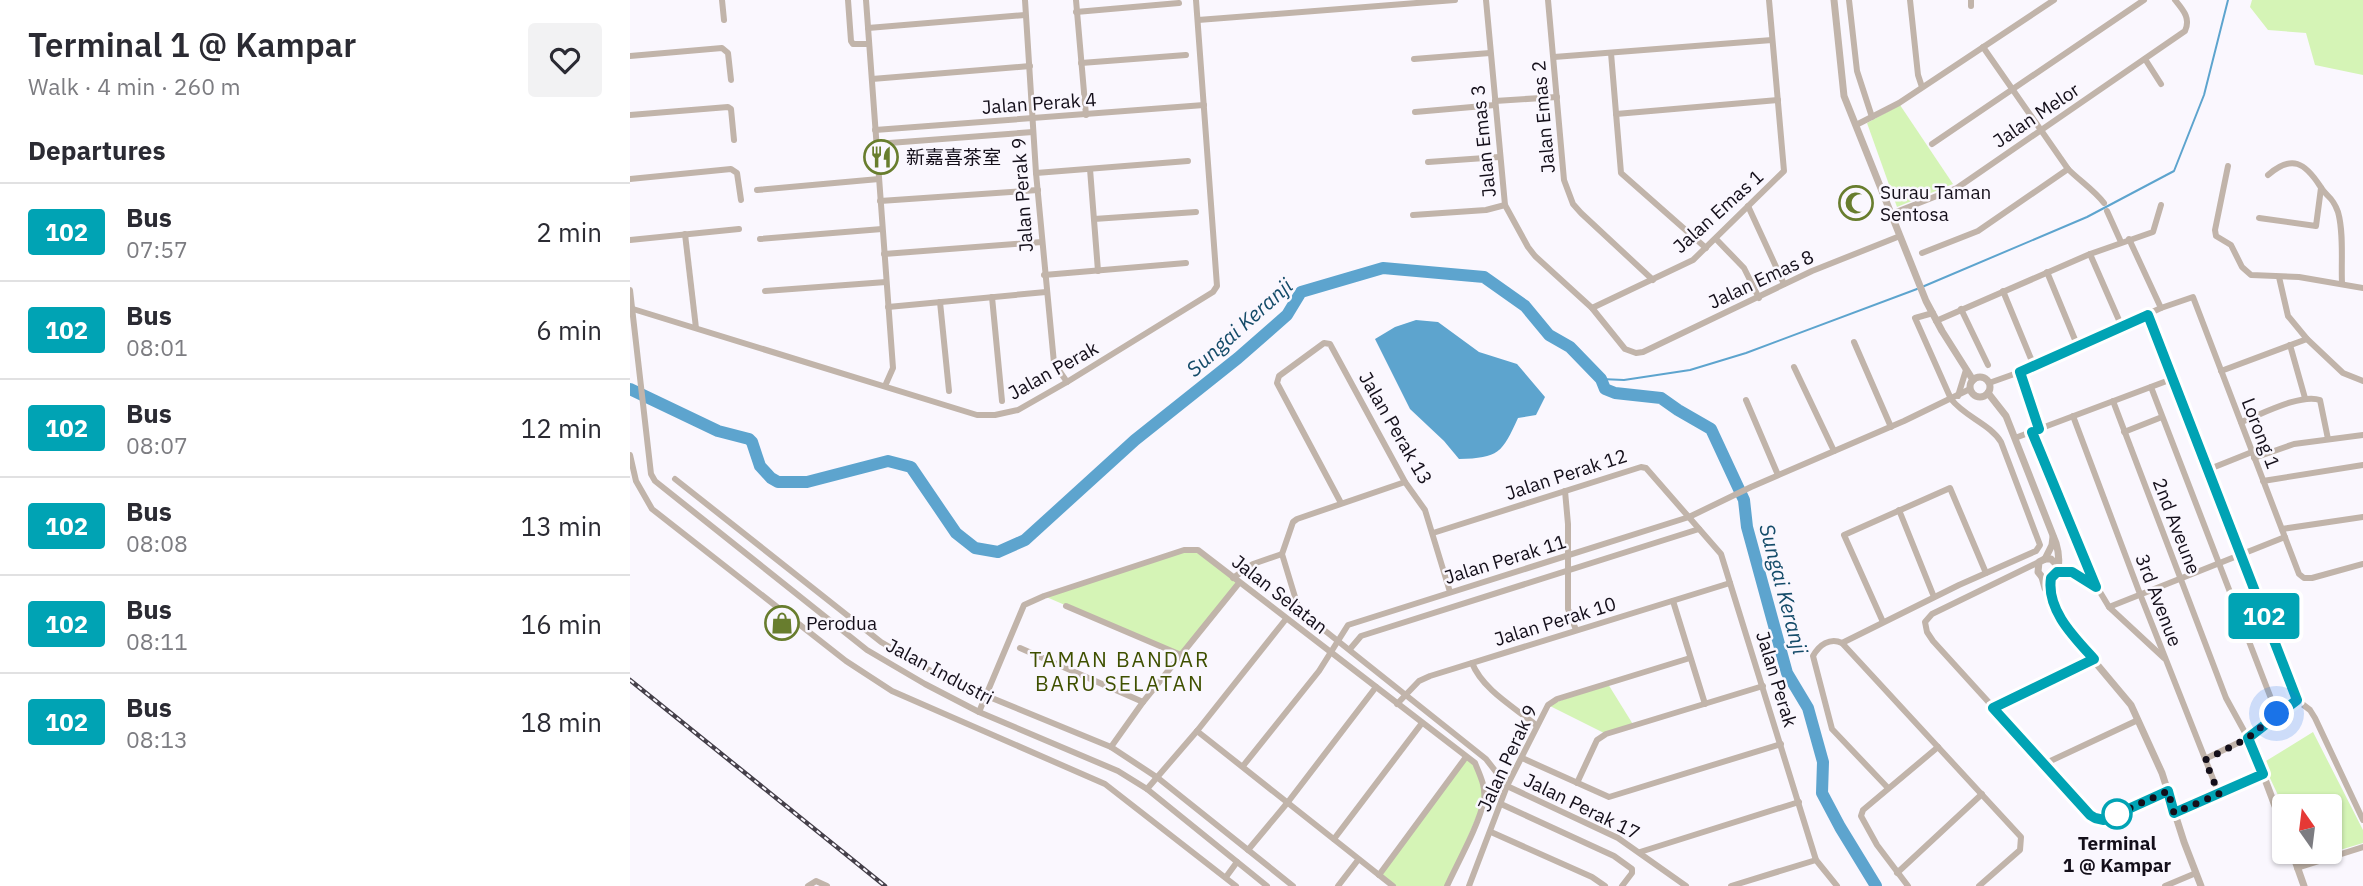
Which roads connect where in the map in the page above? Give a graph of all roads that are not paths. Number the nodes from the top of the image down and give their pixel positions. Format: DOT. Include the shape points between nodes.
graph roads {
  1 [pos="722,0"];
  2 [pos="848,0"];
  3 [pos="866,0"];
  4 [pos="1025,0"];
  5 [pos="1076,0"];
  6 [pos="1196,0"];
  7 [pos="1455,0"];
  8 [pos="1486,0"];
  9 [pos="1548,0"];
  10 [pos="1769,0"];
  11 [pos="1834,0"];
  12 [pos="1849,0"];
  13 [pos="1910,0"];
  14 [pos="2054,0"];
  15 [pos="2144,0"];
  16 [pos="2175,0"];
  17 [pos="1401,2"];
  18 [pos="1179,3"];
  19 [pos="1076,12"];
  20 [pos="1026,15"];
  21 [pos="724,20"];
  22 [pos="1198,20"];
  23 [pos="868,28"];
  24 [pos="1772,40"];
  25 [pos="869,44"];
  26 [pos="1983,47"];
  27 [pos="1490,53"];
  28 [pos="1611,53"];
  29 [pos="1186,54"];
  30 [pos="630,56"];
  31 [pos="1554,57"];
  32 [pos="1413,59"];
  33 [pos="2145,60"];
  34 [pos="1081,63"];
  35 [pos="1030,66"];
  36 [pos="872,79"];
  37 [pos="731,80"];
  38 [pos="2161,84"];
  39 [pos="1922,87"];
  40 [pos="2012,89"];
  41 [pos="1557,97"];
  42 [pos="1778,100"];
  43 [pos="1495,103"];
  44 [pos="1204,105"];
  45 [pos="1415,111"];
  46 [pos="1616,114"];
  47 [pos="630,115"];
  48 [pos="1086,115"];
  49 [pos="1872,117"];
  50 [pos="1032,120"];
  51 [pos="1856,125"];
  52 [pos="875,130"];
  53 [pos="2040,131"];
  54 [pos="1033,132"];
  55 [pos="734,140"];
  56 [pos="876,144"];
  57 [pos="1932,144"];
  58 [pos="1499,157"];
  59 [pos="1188,162"];
  60 [pos="1428,162"];
  61 [pos="2228,166"];
  62 [pos="1090,169"];
  63 [pos="2068,169"];
  64 [pos="1036,173"];
  65 [pos="2268,174"];
  66 [pos="630,179"];
  67 [pos="879,179"];
  68 [pos="2321,188"];
  69 [pos="757,190"];
  70 [pos="1038,190"];
  71 [pos="741,200"];
  72 [pos="880,201"];
  73 [pos="2104,203"];
  74 [pos="1505,205"];
  75 [pos="2161,205"];
  76 [pos="1748,206"];
  77 [pos="2107,211"];
  78 [pos="1196,212"];
  79 [pos="1891,214"];
  80 [pos="1413,215"];
  81 [pos="2259,218"];
  82 [pos="1094,219"];
  83 [pos="739,229"];
  84 [pos="882,229"];
  85 [pos="685,234"];
  86 [pos="1900,236"];
  87 [pos="760,239"];
  88 [pos="1716,239"];
  89 [pos="630,240"];
  90 [pos="2125,240"];
  91 [pos="1042,242"];
  92 [pos="1706,248"];
  93 [pos="1922,253"];
  94 [pos="884,254"];
  95 [pos="2090,254"];
  96 [pos="1186,264"];
  97 [pos="1098,271"];
  98 [pos="2047,272"];
  99 [pos="1045,275"];
  100 [pos="2279,277"];
  101 [pos="1653,280"];
  102 [pos="886,282"];
  103 [pos="2342,283"];
  104 [pos="1784,284"];
  105 [pos="2363,288"];
  106 [pos="630,290"];
  107 [pos="765,290"];
  108 [pos="2003,291"];
  109 [pos="1046,292"];
  110 [pos="992,297"];
  111 [pos="1759,298"];
  112 [pos="940,302"];
  113 [pos="888,307"];
  114 [pos="2161,308"];
  115 [pos="633,309"];
  116 [pos="1592,309"];
  117 [pos="1961,310"];
  118 [pos="2148,315"];
  119 [pos="1935,317"];
  120 [pos="2122,327"];
  121 [pos="696,328"];
  122 [pos="2306,339"];
  123 [pos="1854,342"];
  124 [pos="2290,345"];
  125 [pos="2078,347"];
  126 [pos="1636,353"];
  127 [pos="1988,365"];
  128 [pos="2034,366"];
  129 [pos="1794,367"];
  130 [pos="1966,370"];
  131 [pos="2221,371"];
  132 [pos="2020,372"];
  133 [pos="2172,379"];
  134 [pos="1973,380"];
  135 [pos="2363,381"];
  136 [pos="1067,382"];
  137 [pos="1989,383"];
  138 [pos="885,386"];
  139 [pos="2151,387"];
  140 [pos="1970,389"];
  141 [pos="949,391"];
  142 [pos="1988,393"];
  143 [pos="1955,397"];
  144 [pos="2305,398"];
  145 [pos="1746,400"];
  146 [pos="1002,401"];
  147 [pos="2113,401"];
  148 [pos="2073,416"];
  149 [pos="2162,417"];
  150 [pos="2241,422"];
  151 [pos="1891,426"];
  152 [pos="2036,430"];
  153 [pos="2124,432"];
  154 [pos="2363,436"];
  155 [pos="2015,438"];
  156 [pos="2328,439"];
  157 [pos="1834,450"];
  158 [pos="630,455"];
  159 [pos="2253,455"];
  160 [pos="2363,465"];
  161 [pos="2207,470"];
  162 [pos="1779,475"];
  163 [pos="675,479"];
  164 [pos="2263,481"];
  165 [pos="1405,482"];
  166 [pos="2033,484"];
  167 [pos="2019,489"];
  168 [pos="1565,491"];
  169 [pos="1341,503"];
  170 [pos="1899,510"];
  171 [pos="1689,517"];
  172 [pos="2363,517"];
  173 [pos="1699,529"];
  174 [pos="2282,529"];
  175 [pos="1433,533"];
  176 [pos="2053,536"];
  177 [pos="2285,537"];
  178 [pos="1282,554"];
  179 [pos="2240,554"];
  180 [pos="1568,556"];
  181 [pos="2042,561"];
  182 [pos="2218,563"];
  183 [pos="2363,565"];
  184 [pos="2057,568"];
  185 [pos="1567,570"];
  186 [pos="1986,573"];
  187 [pos="2017,575"];
  188 [pos="2040,576"];
  189 [pos="1233,578"];
  190 [pos="2051,578"];
  191 [pos="2180,578"];
  192 [pos="1239,583"];
  193 [pos="1730,583"];
  194 [pos="2096,587"];
  195 [pos="1450,592"];
  196 [pos="2140,594"];
  197 [pos="1934,597"];
  198 [pos="1673,600"];
  199 [pos="2052,600"];
  200 [pos="1066,606"];
  201 [pos="2109,607"];
  202 [pos="1286,620"];
  203 [pos="1883,622"];
  204 [pos="1576,630"];
  205 [pos="1338,639"];
  206 [pos="1842,643"];
  207 [pos="1020,648"];
  208 [pos="1350,649"];
  209 [pos="1330,653"];
  210 [pos="1181,655"];
  211 [pos="1690,658"];
  212 [pos="2094,659"];
  213 [pos="2165,659"];
  214 [pos="1472,663"];
  215 [pos="1376,687"];
  216 [pos="1763,687"];
  217 [pos="1405,693"];
  218 [pos="986,696"];
  219 [pos="2297,700"];
  220 [pos="1143,702"];
  221 [pos="1397,704"];
  222 [pos="1705,704"];
  223 [pos="1993,708"];
  224 [pos="979,712"];
  225 [pos="2277,714"];
  226 [pos="2137,720"];
  227 [pos="1422,723"];
  228 [pos="1536,725"];
  229 [pos="1197,732"];
  230 [pos="2248,738"];
  231 [pos="1781,744"];
  232 [pos="1111,747"];
  233 [pos="1938,747"];
  234 [pos="1466,757"];
  235 [pos="1522,758"];
  236 [pos="2205,760"];
  237 [pos="2044,764"];
  238 [pos="1243,766"];
  239 [pos="2263,774"];
  240 [pos="1158,778"];
  241 [pos="1577,783"];
  242 [pos="1507,786"];
  243 [pos="1888,788"];
  244 [pos="1147,789"];
  245 [pos="2168,791"];
  246 [pos="1982,794"];
  247 [pos="2219,794"];
  248 [pos="2272,798"];
  249 [pos="1288,802"];
  250 [pos="1799,802"];
  251 [pos="1501,804"];
  252 [pos="2174,813"];
  253 [pos="2363,820"];
  254 [pos="1491,832"];
  255 [pos="1334,839"];
  256 [pos="2363,847"];
  257 [pos="1248,850"];
  258 [pos="1640,852"];
  259 [pos="1358,860"];
  260 [pos="1816,860"];
  261 [pos="1237,862"];
  262 [pos="2296,864"];
  263 [pos="2297,868"];
  264 [pos="1897,873"];
  265 [pos="2196,873"];
  266 [pos="1379,875"];
  267 [pos="1226,877"];
  268 [pos="1986,880"];
  269 [pos="808,886"];
  270 [pos="827,886"];
  271 [pos="1236,886"];
  272 [pos="1267,886"];
  273 [pos="1293,886"];
  274 [pos="1338,886"];
  275 [pos="1393,886"];
  276 [pos="1447,886"];
  277 [pos="1469,886"];
  278 [pos="1605,886"];
  279 [pos="1622,886"];
  280 [pos="1686,886"];
  281 [pos="1731,886"];
  282 [pos="1837,886"];
  283 [pos="1908,886"];
  284 [pos="1979,886"];
  285 [pos="1991,886"];
  286 [pos="2165,886"];
  287 [pos="2202,886"];
  288 [pos="2304,886"];
  1 -- 21 [label="street"];
  2 -- 25 [label="street" via="851,41"];
  3 -- 23 [label="street"];
  4 -- 20 [label="street, Jalan Perak 9"];
  5 -- 19 [label="street"];
  6 -- 22 [label="street, Jalan Perak"];
  7 -- 17 [label="street"];
  8 -- 27 [label="street, Jalan Emas 3"];
  9 -- 31 [label="street, Jalan Emas 2"];
  10 -- 24 [label="street, Jalan Emas 1"];
  11 -- 51 [label="street" via="1844,96"];
  12 -- 49 [label="street" via="1857,71"];
  13 -- 39 [label="street"];
  14 -- 26 [label="street"];
  15 -- 40 [label="street"];
  16 -- 33 [label="street, Jalan Melor" via="2187,16 2185,31"];
  17 -- 22 [label="street"];
  18 -- 19 [label="street"];
  19 -- 34 [label="street"];
  20 -- 23 [label="street"];
  20 -- 35 [label="street, Jalan Perak 9"];
  22 -- 44 [label="street, Jalan Perak"];
  23 -- 25 [label="street"];
  24 -- 28 [label="street"];
  24 -- 42 [label="street, Jalan Emas 1"];
  25 -- 36 [label="street"];
  26 -- 39 [label="street"];
  26 -- 40 [label="street"];
  27 -- 32 [label="street"];
  27 -- 43 [label="street, Jalan Emas 3"];
  28 -- 31 [label="street"];
  28 -- 46 [label="street"];
  29 -- 34 [label="street"];
  30 -- 37 [label="street" via="722,48 728,53"];
  31 -- 41 [label="street, Jalan Emas 2"];
  33 -- 38 [label="street"];
  33 -- 53 [label="street, Jalan Melor"];
  34 -- 48 [label="street"];
  35 -- 36 [label="street"];
  35 -- 50 [label="street, Jalan Perak 9"];
  36 -- 52 [label="street"];
  39 -- 49 [label="street"];
  40 -- 53 [label="street"];
  40 -- 57 [label="street"];
  41 -- 43 [label="street"];
  41 -- 101 [label="street, Jalan Emas 2" via="1569,197 1581,214"];
  42 -- 46 [label="street"];
  42 -- 76 [label="street, Jalan Emas 1" via="1784,171"];
  43 -- 45 [label="street"];
  43 -- 58 [label="street, Jalan Emas 3"];
  44 -- 48 [label="street, Jalan Perak 4"];
  44 -- 136 [label="street, Jalan Perak" via="1217,286"];
  46 -- 92 [label="street" via="1621,173"];
  47 -- 55 [label="street" via="727,107"];
  48 -- 50 [label="street, Jalan Perak 4"];
  49 -- 51 [label="street"];
  50 -- 52 [label="street, Jalan Perak 4"];
  50 -- 54 [label="street, Jalan Perak 9"];
  51 -- 79 [label="street"];
  52 -- 56 [label="street"];
  53 -- 63 [label="street"];
  53 -- 79 [label="street, Jalan Melor" via="1957,188"];
  54 -- 56 [label="street, Jalan Perak 4"];
  54 -- 64 [label="street, Jalan Perak 9"];
  56 -- 67 [label="street"];
  58 -- 60 [label="street"];
  58 -- 74 [label="street, Jalan Emas 3"];
  59 -- 62 [label="street"];
  61 -- 100 [label="street" via="2216,236 2231,245 2251,275"];
  62 -- 64 [label="street"];
  62 -- 82 [label="street"];
  63 -- 73 [label="street"];
  63 -- 93 [label="street" via="1979,232"];
  64 -- 70 [label="street, Jalan Perak 9"];
  65 -- 68 [label="street" via="2292,163 2309,170"];
  66 -- 71 [label="street" via="731,169 737,173"];
  67 -- 69 [label="street"];
  67 -- 72 [label="street"];
  68 -- 81 [label="street" via="2316,226"];
  68 -- 103 [label="street" via="2339,215"];
  70 -- 72 [label="street"];
  70 -- 91 [label="street, Jalan Perak 9"];
  72 -- 84 [label="street"];
  74 -- 80 [label="street"];
  74 -- 116 [label="street, Jalan Emas 3" via="1535,256"];
  75 -- 90 [label="street" via="2153,232"];
  76 -- 88 [label="street, Jalan Emas 1"];
  76 -- 104 [label="street"];
  77 -- 90 [label="street"];
  78 -- 82 [label="street"];
  79 -- 86 [label="street"];
  82 -- 97 [label="street"];
  83 -- 85 [label="street"];
  84 -- 87 [label="street"];
  84 -- 94 [label="street"];
  85 -- 89 [label="street"];
  85 -- 121 [label="street"];
  86 -- 104 [label="street, Jalan Emas 8"];
  86 -- 119 [label="street"];
  88 -- 92 [label="street, Jalan Emas 1"];
  88 -- 111 [label="street" via="1744,268"];
  90 -- 95 [label="street"];
  90 -- 114 [label="street"];
  91 -- 94 [label="street"];
  91 -- 99 [label="street, Jalan Perak 9"];
  92 -- 101 [label="street, Jalan Emas 1" via="1693,260"];
  94 -- 102 [label="street"];
  95 -- 98 [label="street"];
  95 -- 120 [label="street"];
  96 -- 97 [label="street"];
  97 -- 99 [label="street"];
  98 -- 108 [label="street"];
  98 -- 125 [label="street"];
  99 -- 109 [label="street, Jalan Perak 9"];
  100 -- 103 [label="street"];
  100 -- 122 [label="street" via="2288,316"];
  101 -- 116 [label="street, Jalan Emas 1"];
  102 -- 107 [label="street"];
  102 -- 113 [label="street"];
  103 -- 105 [label="street"];
  104 -- 111 [label="street, Jalan Emas 8"];
  106 -- 115 [label="street"];
  108 -- 117 [label="street"];
  108 -- 128 [label="street"];
  109 -- 110 [label="street"];
  109 -- 136 [label="street, Jalan Perak 9" via="1054,363"];
  110 -- 112 [label="street"];
  110 -- 146 [label="street"];
  111 -- 126 [label="street, Jalan Emas 8"];
  112 -- 113 [label="street"];
  112 -- 141 [label="street"];
  113 -- 138 [label="street" via="893,368"];
  114 -- 118 [label="street"];
  114 -- 131 [label="street, Lorong 1" via="2193,297"];
  115 -- 121 [label="street, Jalan Perak"];
  115 -- 224 [label="street, Jalan Industri" via="655,481 867,650"];
  116 -- 126 [label="street, Jalan Emas 3" via="1625,349"];
  117 -- 119 [label="street"];
  117 -- 127 [label="street"];
  118 -- 120 [label="street"];
  118 -- 133 [label="street"];
  119 -- 130 [label="street"];
  119 -- 143 [label="street" via="1915,318"];
  120 -- 125 [label="street"];
  121 -- 138 [label="street, Jalan Perak"];
  122 -- 124 [label="street"];
  122 -- 135 [label="street" via="2343,373"];
  123 -- 151 [label="street"];
  124 -- 131 [label="street"];
  124 -- 144 [label="street"];
  125 -- 128 [label="street"];
  128 -- 132 [label="street"];
  129 -- 157 [label="street"];
  130 -- 134 [label="street"];
  130 -- 143 [label="street"];
  131 -- 150 [label="street, Lorong 1"];
  132 -- 137 [label="street"];
  132 -- 152 [label="street"];
  133 -- 139 [label="street"];
  133 -- 161 [label="street"];
  134 -- 137 [label="street" via="1982,377"];
  134 -- 140 [label="street"];
  136 -- 138 [label="street, Jalan Perak" via="1018,410 995,415 977,415"];
  137 -- 142 [label="street"];
  139 -- 147 [label="street"];
  139 -- 149 [label="street"];
  140 -- 142 [label="street" via="1980,397"];
  140 -- 143 [label="street, Jalan Perak 11"];
  142 -- 155 [label="street" via="2006,416"];
  143 -- 151 [label="street, Jalan Perak 11"];
  143 -- 167 [label="street" via="1960,411 1997,435"];
  144 -- 150 [label="street"];
  144 -- 156 [label="street" via="2320,400"];
  145 -- 162 [label="street"];
  147 -- 148 [label="street"];
  147 -- 153 [label="street, 2nd Aveune"];
  148 -- 152 [label="street"];
  148 -- 196 [label="street, 3rd Avenue"];
  149 -- 153 [label="street"];
  149 -- 182 [label="street"];
  150 -- 159 [label="street, Lorong 1"];
  151 -- 157 [label="street, Jalan Perak 11"];
  152 -- 155 [label="street"];
  152 -- 194 [label="street"];
  153 -- 191 [label="street, 2nd Aveune"];
  154 -- 156 [label="street"];
  155 -- 166 [label="street"];
  156 -- 159 [label="street"];
  157 -- 162 [label="street, Jalan Perak 11"];
  158 -- 267 [label="street, Jalan Industri" via="636,481 652,509 846,661 892,691 1105,784"];
  159 -- 161 [label="street"];
  159 -- 164 [label="street, Lorong 1"];
  160 -- 164 [label="street"];
  161 -- 179 [label="street"];
  162 -- 171 [label="street, Jalan Perak 11"];
  163 -- 218 [label="street" via="881,642 943,678"];
  164 -- 174 [label="street, Lorong 1"];
  165 -- 169 [label="street"];
  165 -- 169 [label="street, Jalan Perak 13" via="1330,344 1324,343 1277,379"];
  165 -- 175 [label="street, Jalan Perak 13" via="1425,510"];
  166 -- 167 [label="street"];
  166 -- 176 [label="street"];
  167 -- 186 [label="street" via="2040,545"];
  168 -- 171 [label="street, Jalan Perak 12" via="1644,466"];
  168 -- 175 [label="street, Jalan Perak 12"];
  168 -- 180 [label="street"];
  169 -- 178 [label="street" via="1293,522"];
  170 -- 186 [label="street" via="1950,488"];
  170 -- 197 [label="street"];
  170 -- 203 [label="street" via="1844,534"];
  171 -- 173 [label="street, Jalan Perak"];
  171 -- 180 [label="street, Jalan Perak 11"];
  172 -- 174 [label="street"];
  173 -- 185 [label="street, Jalan Perak 11"];
  173 -- 193 [label="street, Jalan Perak" via="1721,554"];
  174 -- 177 [label="street, Lorong 1"];
  175 -- 195 [label="street, Jalan Perak 13"];
  176 -- 181 [label="street"];
  176 -- 184 [label="street" via="2059,552"];
  177 -- 179 [label="street"];
  177 -- 183 [label="street, Lorong 1" via="2304,578"];
  178 -- 189 [label="street" via="1253,564"];
  178 -- 205 [label="street, Jalan Perak 17" via="1299,610"];
  179 -- 182 [label="street"];
  179 -- 219 [label="street"];
  180 -- 185 [label="street"];
  180 -- 195 [label="street, Jalan Perak 11"];
  181 -- 184 [label="street" via="2054,560"];
  181 -- 187 [label="street"];
  181 -- 188 [label="street" via="2037,569"];
  182 -- 191 [label="street"];
  182 -- 225 [label="street"];
  184 -- 190 [label="street"];
  184 -- 194 [label="street"];
  185 -- 204 [label="street" via="1568,609"];
  185 -- 208 [label="street, Jalan Perak 11" via="1361,636"];
  186 -- 197 [label="street"];
  187 -- 188 [label="street"];
  187 -- 223 [label="street" via="1932,614 1925,622 1933,641"];
  188 -- 190 [label="street"];
  188 -- 199 [label="street"];
  189 -- 192 [label="street, Jalan Selatan"];
  189 -- 218 [label="street, Jalan Selatan" via="1198,550 1184,550 1030,601 1020,612"];
  190 -- 199 [label="street"];
  191 -- 196 [label="street"];
  191 -- 230 [label="street, 2nd Aveune" via="2226,698"];
  192 -- 202 [label="street, Jalan Selatan"];
  192 -- 210 [label="street"];
  193 -- 198 [label="street, Jalan Perak 10"];
  193 -- 216 [label="street, Jalan Perak"];
  194 -- 201 [label="street"];
  195 -- 205 [label="street, Jalan Perak 11" via="1348,625"];
  196 -- 201 [label="street"];
  196 -- 213 [label="street, 3rd Avenue"];
  197 -- 203 [label="street"];
  198 -- 204 [label="street, Jalan Perak 10"];
  198 -- 211 [label="street"];
  199 -- 212 [label="street" via="2069,631"];
  200 -- 210 [label="street"];
  201 -- 213 [label="street"];
  202 -- 209 [label="street, Jalan Selatan"];
  202 -- 229 [label="street"];
  203 -- 206 [label="street"];
  204 -- 214 [label="street, Jalan Perak 10"];
  205 -- 208 [label="street, Jalan Perak 17"];
  205 -- 209 [label="street"];
  206 -- 233 [label="street"];
  206 -- 243 [label="street" via="1829,640 1814,652 1813,659 1832,729"];
  207 -- 220 [label="street"];
  208 -- 217 [label="street, Jalan Perak 17"];
  209 -- 215 [label="street, Jalan Selatan"];
  209 -- 238 [label="street"];
  210 -- 220 [label="street"];
  211 -- 222 [label="street"];
  211 -- 228 [label="street, Jalan Perak 9" via="1557,699"];
  212 -- 223 [label="street"];
  212 -- 226 [label="street" via="2131,705"];
  213 -- 236 [label="street, 3rd Avenue"];
  214 -- 217 [label="street, Jalan Perak 10" via="1419,681"];
  214 -- 228 [label="street" via="1477,675"];
  215 -- 221 [label="street, Jalan Selatan"];
  215 -- 249 [label="street"];
  216 -- 222 [label="street"];
  216 -- 231 [label="street, Jalan Perak"];
  217 -- 221 [label="street, Jalan Perak 10"];
  217 -- 242 [label="street, Jalan Perak 17" via="1486,759"];
  218 -- 224 [label="street, Jalan Selatan"];
  218 -- 232 [label="street"];
  219 -- 225 [label="street"];
  219 -- 253 [label="street" via="2315,718"];
  220 -- 232 [label="street"];
  221 -- 227 [label="street, Jalan Selatan"];
  222 -- 241 [label="street" via="1606,734 1597,740"];
  223 -- 237 [label="street"];
  224 -- 244 [label="street, Jalan Industri" via="1118,771"];
  225 -- 230 [label="street"];
  226 -- 237 [label="street"];
  226 -- 245 [label="street"];
  227 -- 234 [label="street, Jalan Selatan"];
  227 -- 255 [label="street"];
  228 -- 235 [label="street, Jalan Perak 9"];
  229 -- 238 [label="street"];
  229 -- 240 [label="street"];
  230 -- 236 [label="street"];
  230 -- 239 [label="street, 2nd Aveune"];
  231 -- 241 [label="street" via="1609,797"];
  231 -- 250 [label="street, Jalan Perak"];
  232 -- 240 [label="street"];
  233 -- 243 [label="street"];
  233 -- 246 [label="street"];
  234 -- 266 [label="street"];
  234 -- 276 [label="street, Jalan Selatan" via="1475,763 1484,799"];
  235 -- 241 [label="street"];
  235 -- 242 [label="street, Jalan Perak 9"];
  236 -- 247 [label="street, 3rd Avenue"];
  237 -- 245 [label="street" via="2099,820"];
  238 -- 249 [label="street"];
  239 -- 247 [label="street"];
  239 -- 248 [label="street"];
  240 -- 244 [label="street"];
  240 -- 257 [label="street"];
  242 -- 251 [label="street, Jalan Perak 9"];
  242 -- 258 [label="street, Jalan Perak 17"];
  243 -- 264 [label="street" via="1861,816"];
  244 -- 261 [label="street, Jalan Industri"];
  245 -- 252 [label="street"];
  246 -- 264 [label="street"];
  246 -- 268 [label="street" via="2022,842 2020,850"];
  247 -- 252 [label="street"];
  249 -- 255 [label="street"];
  249 -- 257 [label="street"];
  250 -- 258 [label="street"];
  250 -- 260 [label="street, Jalan Perak"];
  251 -- 254 [label="street, Jalan Perak 9"];
  251 -- 279 [label="street" via="1623,863 1633,871"];
  252 -- 265 [label="street"];
  254 -- 277 [label="street, Jalan Perak 9"];
  254 -- 278 [label="street"];
  255 -- 259 [label="street"];
  256 -- 263 [label="street"];
  257 -- 273 [label="street"];
  258 -- 280 [label="street, Jalan Perak 17"];
  259 -- 266 [label="street"];
  259 -- 274 [label="street"];
  260 -- 281 [label="street"];
  260 -- 282 [label="street"];
  261 -- 267 [label="street"];
  261 -- 272 [label="street, Jalan Industri"];
  262 -- 263 [label="street"];
  263 -- 288 [label="street"];
  264 -- 283 [label="street"];
  265 -- 286 [label="street"];
  265 -- 287 [label="street"];
  266 -- 275 [label="street"];
  267 -- 271 [label="street, Jalan Industri"];
  268 -- 284 [label="street"];
  268 -- 285 [label="street"];
  269 -- 270 [label="street" via="816,881"];
}
